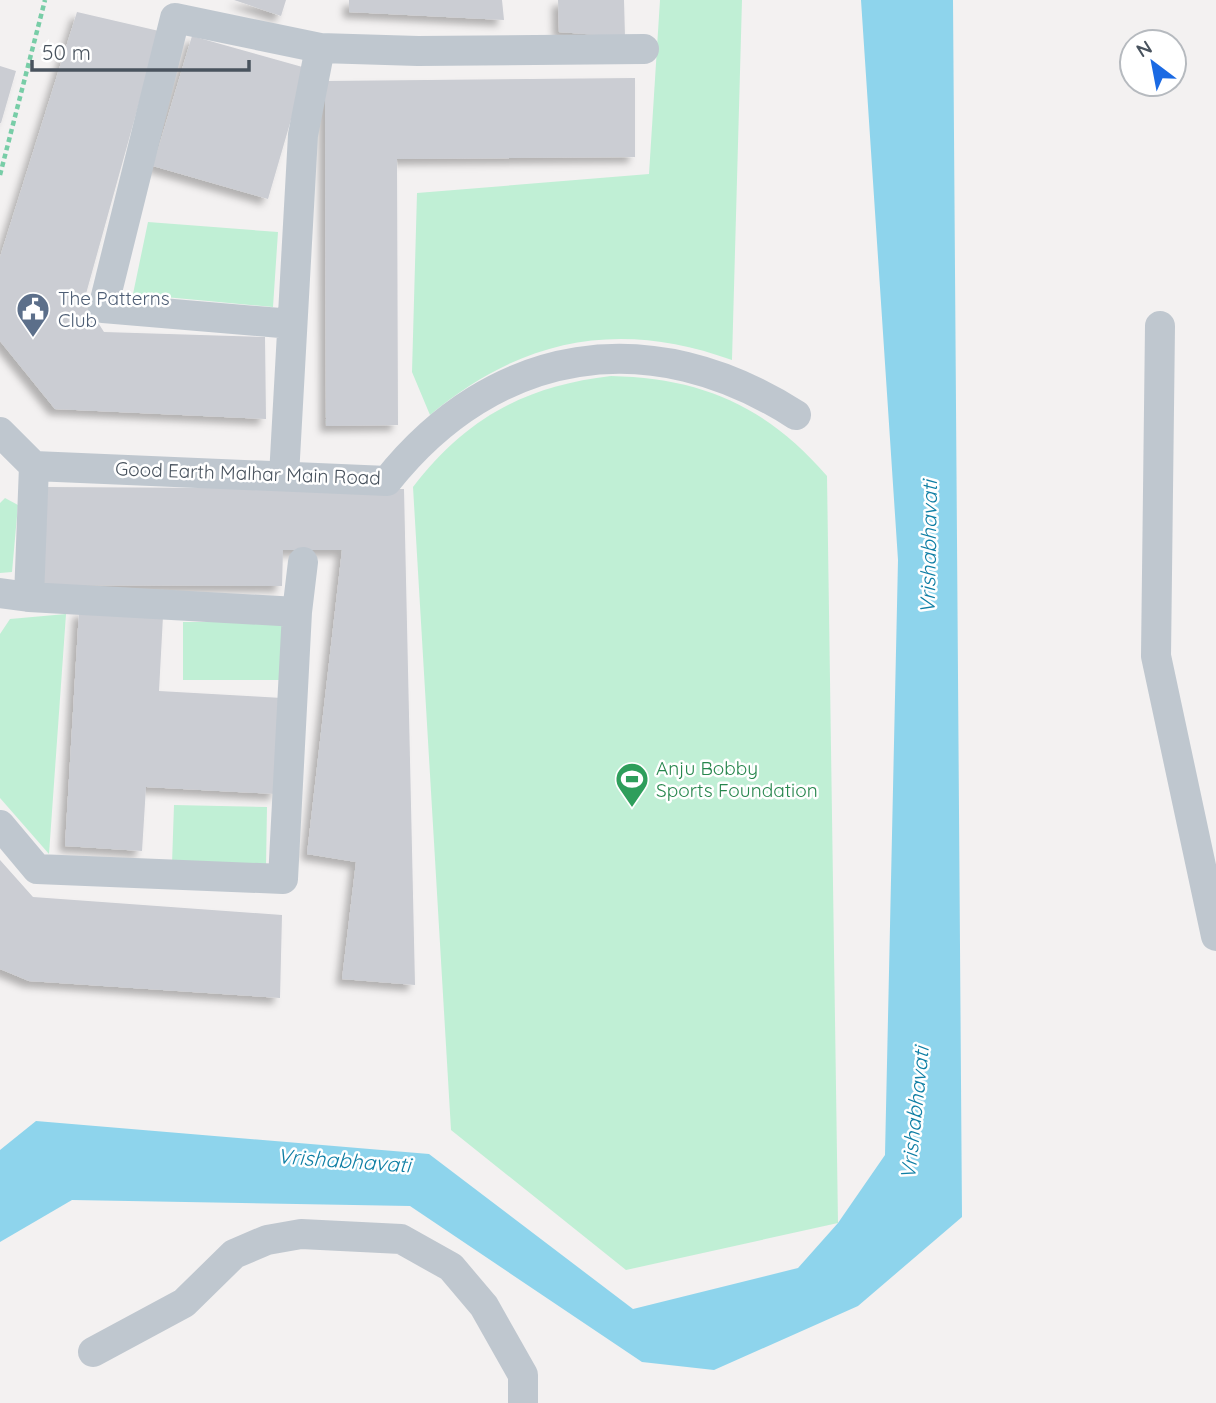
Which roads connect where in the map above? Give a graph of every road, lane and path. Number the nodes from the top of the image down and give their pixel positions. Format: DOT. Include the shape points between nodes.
graph roads {
  1 [pos="45,0"];
  2 [pos="320,48"];
  3 [pos="644,49"];
  4 [pos="0,175"];
  5 [pos="292,324"];
  6 [pos="1160,326"];
  7 [pos="796,415"];
  8 [pos="0,432"];
  9 [pos="34,466"];
  10 [pos="284,476"];
  11 [pos="303,562"];
  12 [pos="14,595"];
  13 [pos="297,612"];
  14 [pos="0,825"];
  15 [pos="1216,936"];
  16 [pos="93,1352"];
  17 [pos="523,1403"];
  1 -- 4 [label="path"];
  2 -- 3 [label="street"];
  2 -- 5 [label="street" via="303,135"];
  2 -- 5 [label="street" via="175,18 103,308"];
  5 -- 10 [label="street"];
  6 -- 15 [label="street" via="1156,656"];
  7 -- 10 [label="street, Good Earth Malhar Main Road" via="757,392 704,370 636,359 602,359 537,372 480,397 429,434 387,481"];
  8 -- 9 [label="street"];
  9 -- 10 [label="street, Good Earth Malhar Main Road"];
  9 -- 12 [label="street"];
  11 -- 13 [label="street"];
  12 -- 13 [label="street"];
  13 -- 14 [label="street" via="283,879 37,869"];
  16 -- 17 [label="street" via="184,1303 234,1254 267,1240 301,1234 401,1239 451,1267 484,1306 523,1375"];
}
